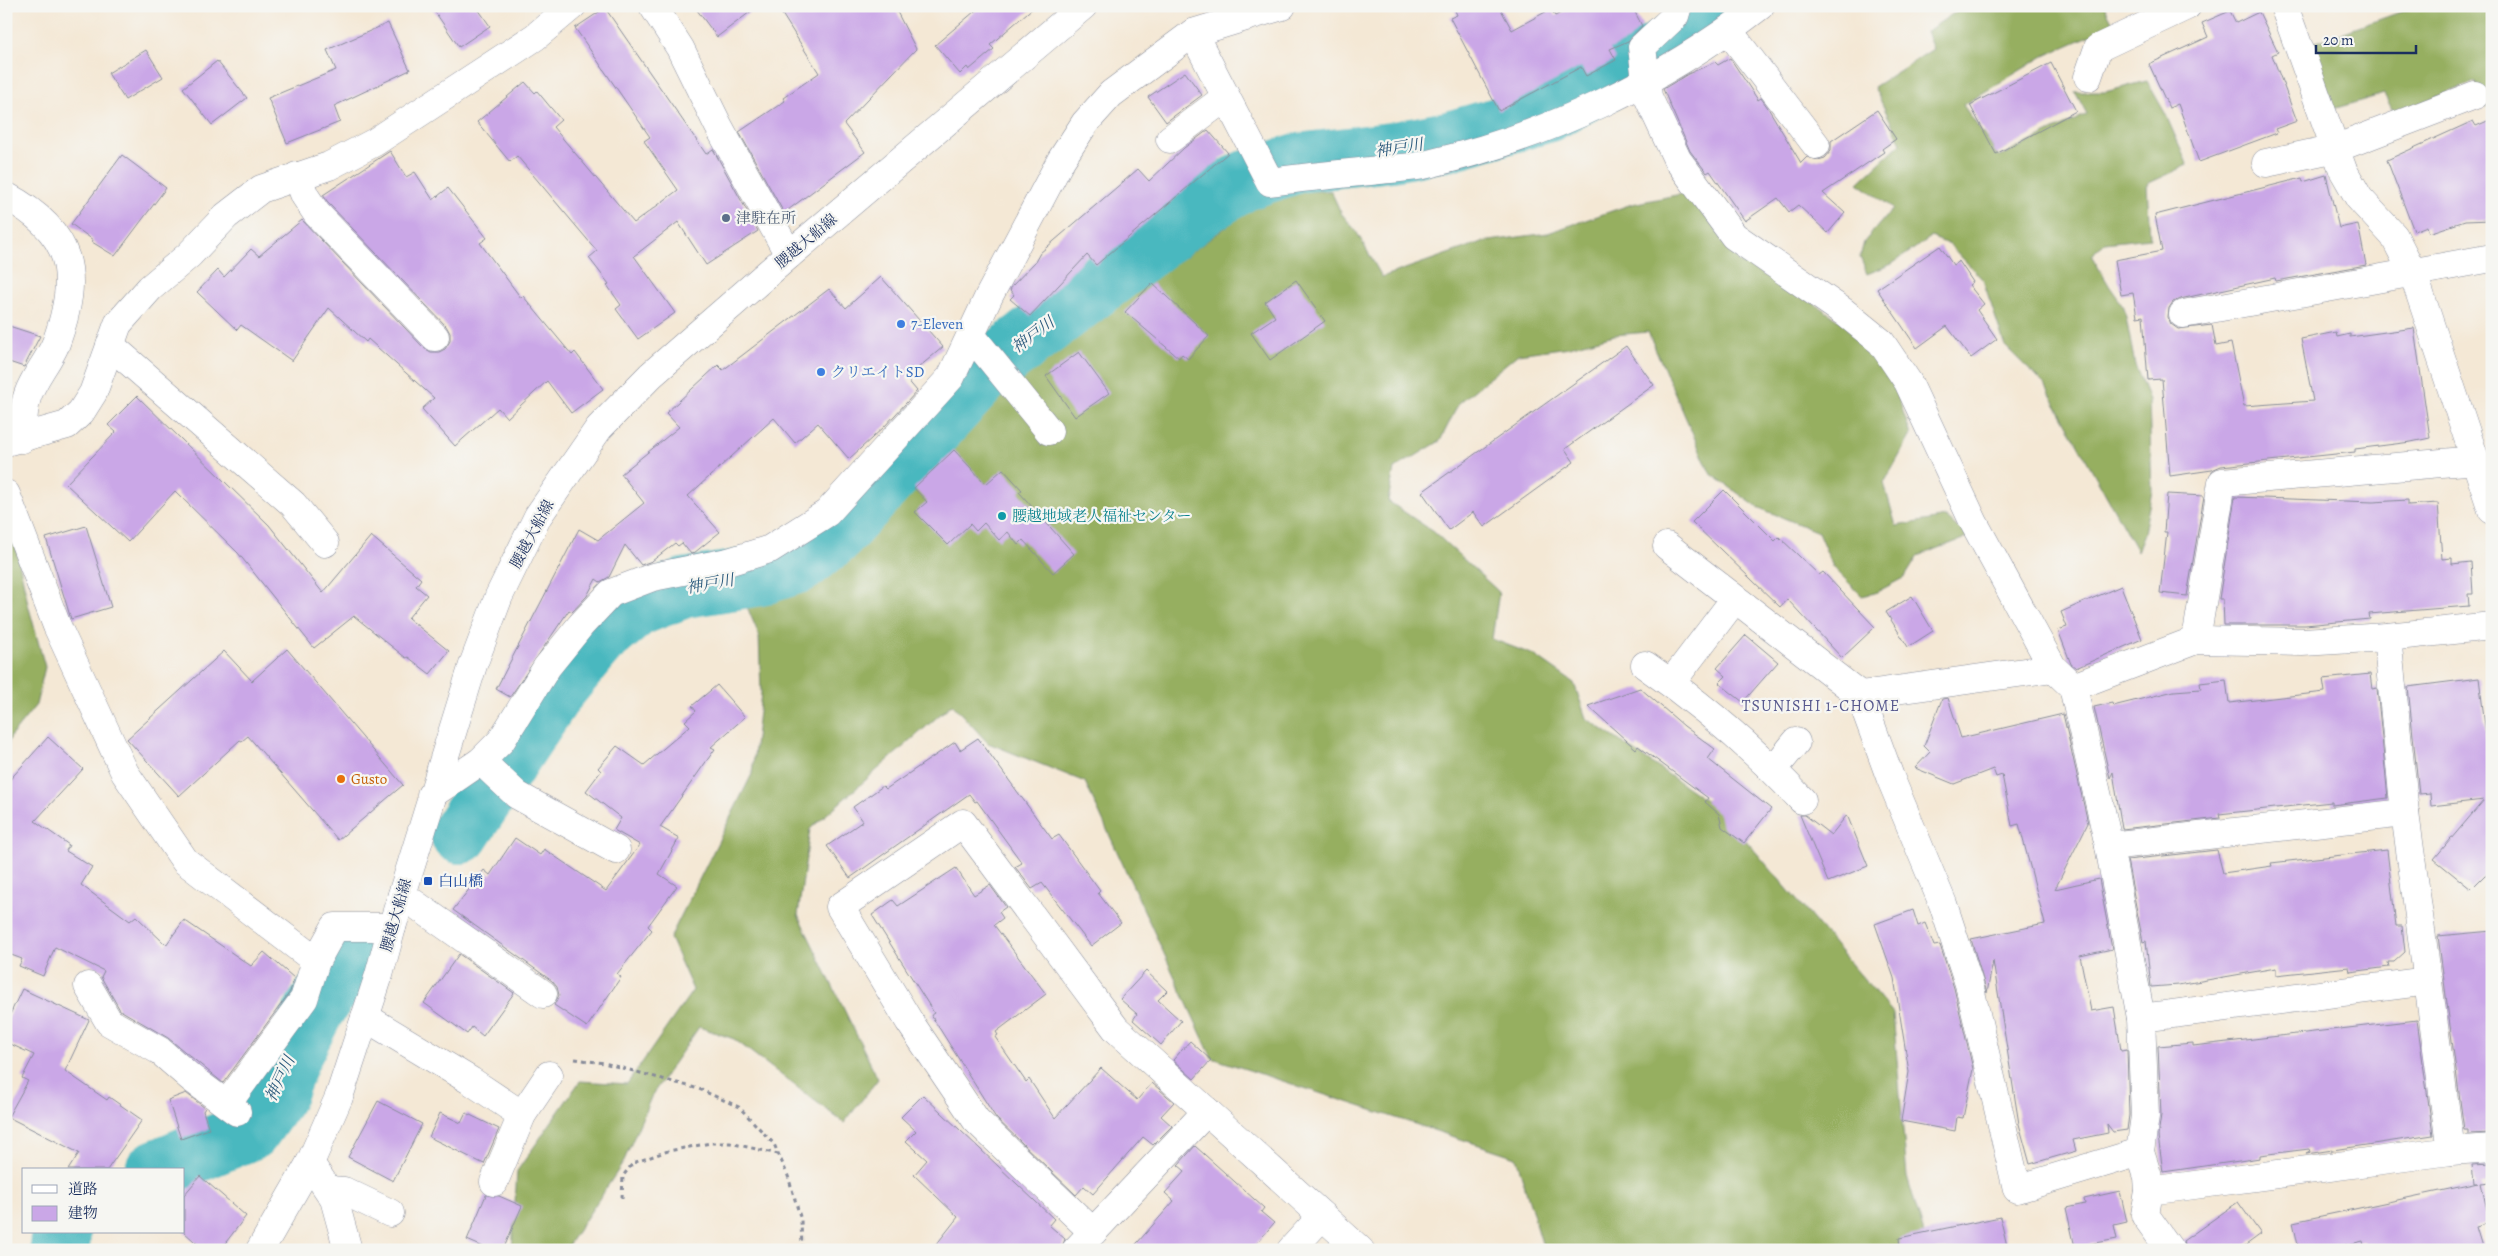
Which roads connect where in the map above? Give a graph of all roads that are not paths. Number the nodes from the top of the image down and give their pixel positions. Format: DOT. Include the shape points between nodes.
graph roads {
  1 [pos="572,6"];
  2 [pos="653,6"];
  3 [pos="1083,6"];
  4 [pos="1282,6"];
  5 [pos="1678,6"];
  6 [pos="1760,6"];
  7 [pos="2187,6"];
  8 [pos="2284,6"];
  9 [pos="1728,30"];
  10 [pos="1194,33"];
  11 [pos="1647,77"];
  12 [pos="2088,77"];
  13 [pos="2475,95"];
  14 [pos="1226,97"];
  15 [pos="1170,138"];
  16 [pos="1816,145"];
  17 [pos="2337,148"];
  18 [pos="2266,163"];
  19 [pos="297,176"];
  20 [pos="6,196"];
  21 [pos="789,255"];
  22 [pos="2492,258"];
  23 [pos="2413,274"];
  24 [pos="2183,314"];
  25 [pos="435,337"];
  26 [pos="978,344"];
  27 [pos="110,345"];
  28 [pos="1050,431"];
  29 [pos="14,440"];
  30 [pos="2476,460"];
  31 [pos="6,494"];
  32 [pos="2492,510"];
  33 [pos="325,543"];
  34 [pos="1666,546"];
  35 [pos="1734,600"];
  36 [pos="2492,626"];
  37 [pos="2387,637"];
  38 [pos="2196,640"];
  39 [pos="1645,665"];
  40 [pos="2053,668"];
  41 [pos="1671,684"];
  42 [pos="2073,687"];
  43 [pos="1860,695"];
  44 [pos="1796,742"];
  45 [pos="485,765"];
  46 [pos="1774,770"];
  47 [pos="431,795"];
  48 [pos="1802,800"];
  49 [pos="2405,813"];
  50 [pos="2109,846"];
  51 [pos="616,850"];
  52 [pos="402,895"];
  53 [pos="392,927"];
  54 [pos="316,961"];
  55 [pos="2428,981"];
  56 [pos="88,986"];
  57 [pos="543,994"];
  58 [pos="365,1017"];
  59 [pos="2141,1018"];
  60 [pos="549,1075"];
  61 [pos="1207,1111"];
  62 [pos="522,1116"];
  63 [pos="2492,1148"];
  64 [pos="2451,1151"];
  65 [pos="2140,1152"];
  66 [pos="310,1163"];
  67 [pos="494,1182"];
  68 [pos="329,1190"];
  69 [pos="2149,1191"];
  70 [pos="390,1213"];
  71 [pos="1322,1216"];
  72 [pos="1085,1241"];
  73 [pos="260,1250"];
  74 [pos="348,1250"];
  75 [pos="1291,1250"];
  76 [pos="1360,1250"];
  77 [pos="2170,1250"];
  1 -- 19 [label="street" via="535,37 375,142 329,166"];
  2 -- 21 [label="street" via="680,48"];
  3 -- 21 [label="street, 腰越大船線"];
  4 -- 10 [label="street"];
  5 -- 11 [label="street" via="1675,16 1642,47"];
  6 -- 9 [label="street"];
  7 -- 12 [label="street" via="2098,48"];
  8 -- 17 [label="street"];
  9 -- 11 [label="street"];
  9 -- 16 [label="street"];
  10 -- 14 [label="street"];
  10 -- 26 [label="street" via="1111,94 1085,124 1061,160"];
  11 -- 14 [label="street" via="1590,110 1490,147 1426,165 1264,171"];
  11 -- 40 [label="street" via="1648,97 1677,159 1734,236 1844,312 1881,342 1908,382 1974,522"];
  13 -- 17 [label="street"];
  14 -- 15 [label="street"];
  17 -- 18 [label="street"];
  17 -- 23 [label="street" via="2343,170 2359,198 2394,236"];
  19 -- 25 [label="street" via="316,214"];
  19 -- 27 [label="street" via="261,189 226,216 150,288 118,324"];
  20 -- 29 [label="street" via="34,214 60,241 66,254 70,281 56,343 26,400"];
  21 -- 47 [label="street, 腰越大船線" via="651,375 599,428 538,516 499,596"];
  22 -- 23 [label="street"];
  23 -- 24 [label="street"];
  23 -- 30 [label="street"];
  26 -- 28 [label="street"];
  26 -- 45 [label="street" via="827,513 770,549 728,562 653,576 611,594 547,667"];
  27 -- 29 [label="street" via="93,393 81,412 67,425"];
  27 -- 33 [label="street" via="293,504"];
  30 -- 32 [label="street"];
  30 -- 38 [label="street" via="2222,482"];
  31 -- 54 [label="street" via="57,626 125,773 185,862"];
  34 -- 35 [label="street"];
  35 -- 41 [label="street"];
  35 -- 43 [label="street"];
  36 -- 37 [label="street"];
  37 -- 38 [label="street" via="2302,642"];
  37 -- 49 [label="street"];
  38 -- 42 [label="street"];
  39 -- 41 [label="street"];
  40 -- 42 [label="street"];
  40 -- 43 [label="street"];
  41 -- 46 [label="street"];
  42 -- 50 [label="street"];
  43 -- 65 [label="street" via="1943,904 1970,984 2017,1189"];
  44 -- 46 [label="street"];
  45 -- 47 [label="street"];
  45 -- 51 [label="street" via="517,795"];
  46 -- 48 [label="street"];
  47 -- 52 [label="street, 腰越大船線"];
  49 -- 50 [label="street"];
  49 -- 55 [label="street"];
  50 -- 59 [label="street"];
  52 -- 53 [label="street, 腰越大船線"];
  52 -- 57 [label="street"];
  53 -- 54 [label="street" via="335,927"];
  53 -- 58 [label="street, 腰越大船線"];
  54 -- 56 [label="street" via="304,999 232,1108 160,1051 109,1022"];
  55 -- 59 [label="street"];
  55 -- 64 [label="street"];
  58 -- 62 [label="street"];
  58 -- 66 [label="street, 腰越大船線" via="339,1097"];
  59 -- 65 [label="street" via="2145,1116"];
  60 -- 62 [label="street"];
  61 -- 71 [label="street"];
  61 -- 72 [label="street"];
  61 -- 72 [label="street" via="1116,1029 963,823 840,907 909,1021 976,1120"];
  62 -- 67 [label="street"];
  63 -- 64 [label="street"];
  64 -- 69 [label="street"];
  65 -- 69 [label="street"];
  66 -- 68 [label="street"];
  66 -- 73 [label="street, 腰越大船線"];
  68 -- 70 [label="street" via="344,1191"];
  68 -- 74 [label="street"];
  69 -- 77 [label="street" via="2145,1215"];
  71 -- 75 [label="street"];
  71 -- 76 [label="street"];
}
